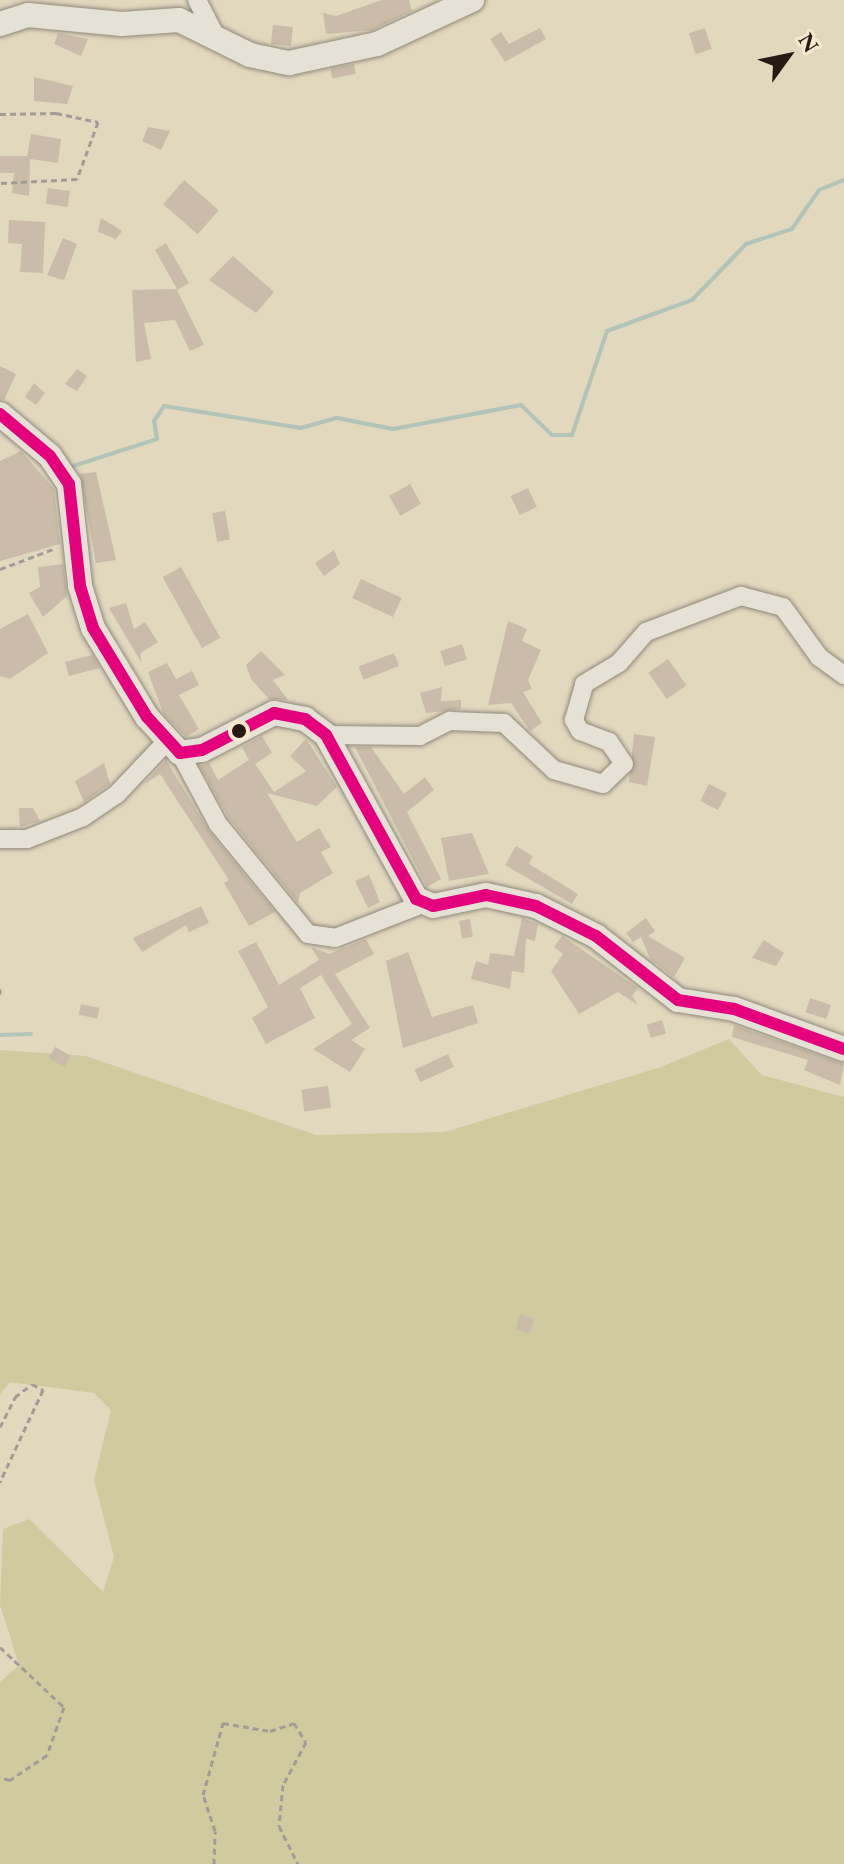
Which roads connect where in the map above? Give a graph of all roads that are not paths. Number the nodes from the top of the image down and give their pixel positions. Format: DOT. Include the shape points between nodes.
graph roads {
  1 [pos="197,0"];
  2 [pos="472,0"];
  3 [pos="0,24"];
  4 [pos="216,37"];
  5 [pos="0,414"];
  6 [pos="844,675"];
  7 [pos="326,735"];
  8 [pos="174,747"];
  9 [pos="0,839"];
  10 [pos="425,903"];
  11 [pos="844,1049"];
  1 -- 4 [label="street"];
  2 -- 4 [label="main road" via="399,36 308,61 270,62"];
  3 -- 4 [label="main road" via="28,15 122,24 179,20"];
  5 -- 8 [label="main road" via="50,456 69,484 93,628"];
  6 -- 7 [label="street" via="819,657 783,607 741,596 646,632 619,663 584,684 574,720 580,731 609,742 624,764 603,784 554,770 504,723 450,721 420,736"];
  7 -- 8 [label="main road" via="305,719 274,713 202,750"];
  7 -- 10 [label="main road" via="408,889"];
  8 -- 9 [label="street" via="83,817 27,839"];
  8 -- 10 [label="street" via="218,824 308,934 335,938"];
  10 -- 11 [label="main road" via="486,895 536,906 596,936 678,1000 734,1009"];
}
